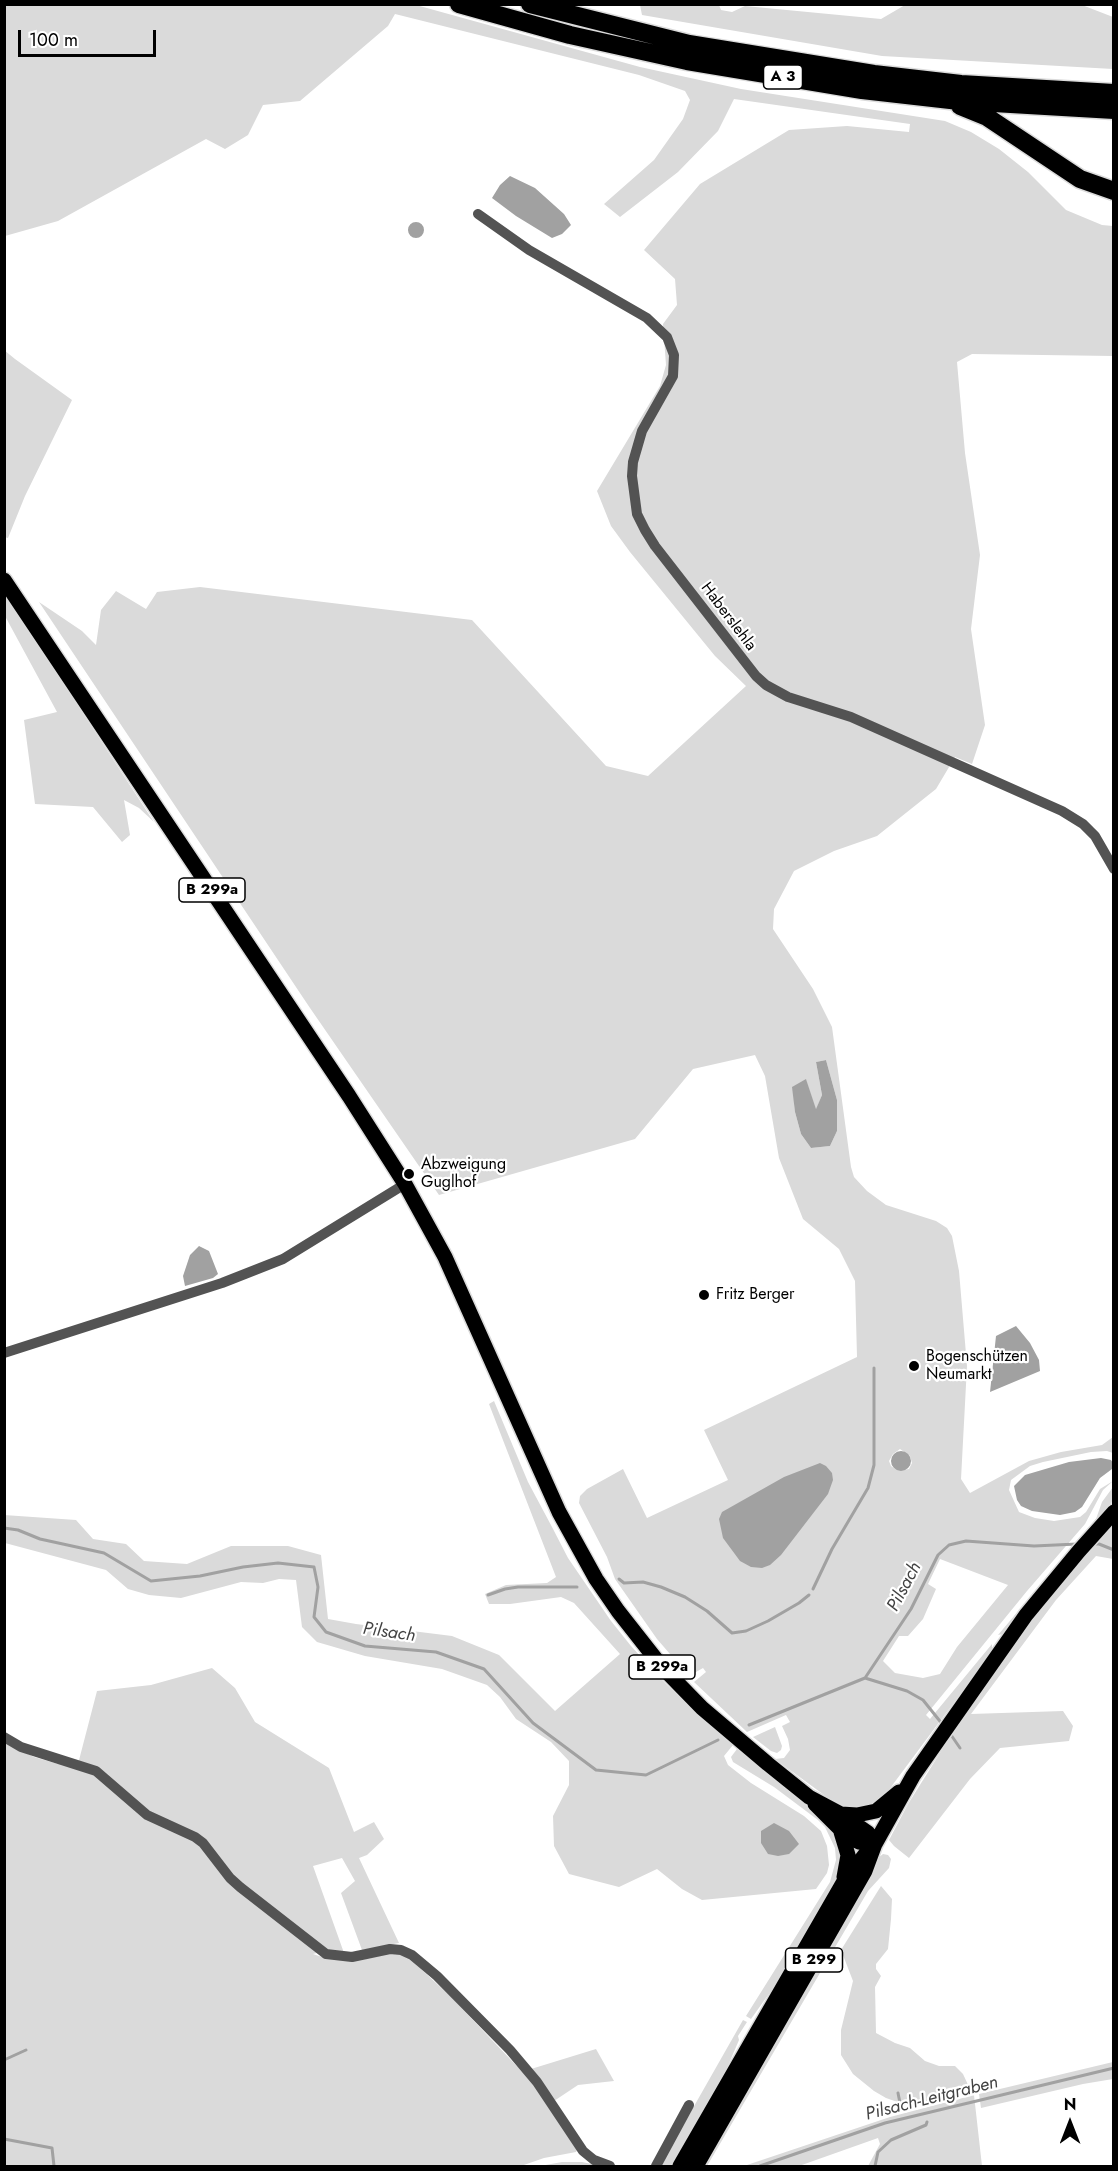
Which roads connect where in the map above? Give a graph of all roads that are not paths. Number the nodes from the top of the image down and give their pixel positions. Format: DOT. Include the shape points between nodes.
graph roads {
  1 [pos="459,4"];
  2 [pos="530,4"];
  3 [pos="1113,93"];
  4 [pos="941,99"];
  5 [pos="1113,110"];
  6 [pos="1113,190"];
  7 [pos="478,214"];
  8 [pos="4,580"];
  9 [pos="1113,868"];
  10 [pos="405,1184"];
  11 [pos="4,1353"];
  12 [pos="1113,1512"];
  13 [pos="4,1737"];
  14 [pos="913,1776"];
  15 [pos="809,1797"];
  16 [pos="841,1814"];
  17 [pos="841,1832"];
  18 [pos="875,1844"];
  19 [pos="843,1882"];
  20 [pos="689,2105"];
  21 [pos="610,2166"];
  22 [pos="656,2166"];
  23 [pos="680,2166"];
  24 [pos="696,2166"];
  1 -- 4 [label="highway, A 3" via="570,35 687,61"];
  2 -- 3 [label="highway, A 3" via="689,44 874,74 961,84"];
  4 -- 5 [label="highway, A 3"];
  4 -- 6 [label="highway" via="987,117 1080,179"];
  7 -- 9 [label="street, Haberslehla" via="529,250 647,318 667,337 674,355 673,376 642,431 633,462 638,514 655,546 756,676 788,697 852,717 1032,796 1083,824 1103,848"];
  8 -- 10 [label="main road, B 299a"];
  10 -- 11 [label="street" via="283,1259 222,1283"];
  10 -- 15 [label="main road, B 299a" via="445,1257 549,1491 596,1579 681,1687"];
  12 -- 14 [label="main road, B 299" via="1026,1615"];
  13 -- 21 [label="street" via="21,1747 96,1772 147,1815 204,1843 240,1887 326,1954 352,1957 390,1949 412,1955 510,2050 537,2082 583,2151"];
  14 -- 16 [label="main road" via="876,1811"];
  14 -- 18 [label="main road, B 299"];
  15 -- 16 [label="main road, B 299a"];
  15 -- 17 [label="main road, B 299a"];
  16 -- 18 [label="main road, B 299a" via="868,1833"];
  17 -- 18 [label="main road, B 299a" via="859,1842"];
  17 -- 19 [label="main road" via="848,1855"];
  18 -- 19 [label="main road, B 299"];
  18 -- 24 [label="main road, B 299" via="868,1865"];
  19 -- 23 [label="main road, B 299"];
  20 -- 22 [label="street"];
}
